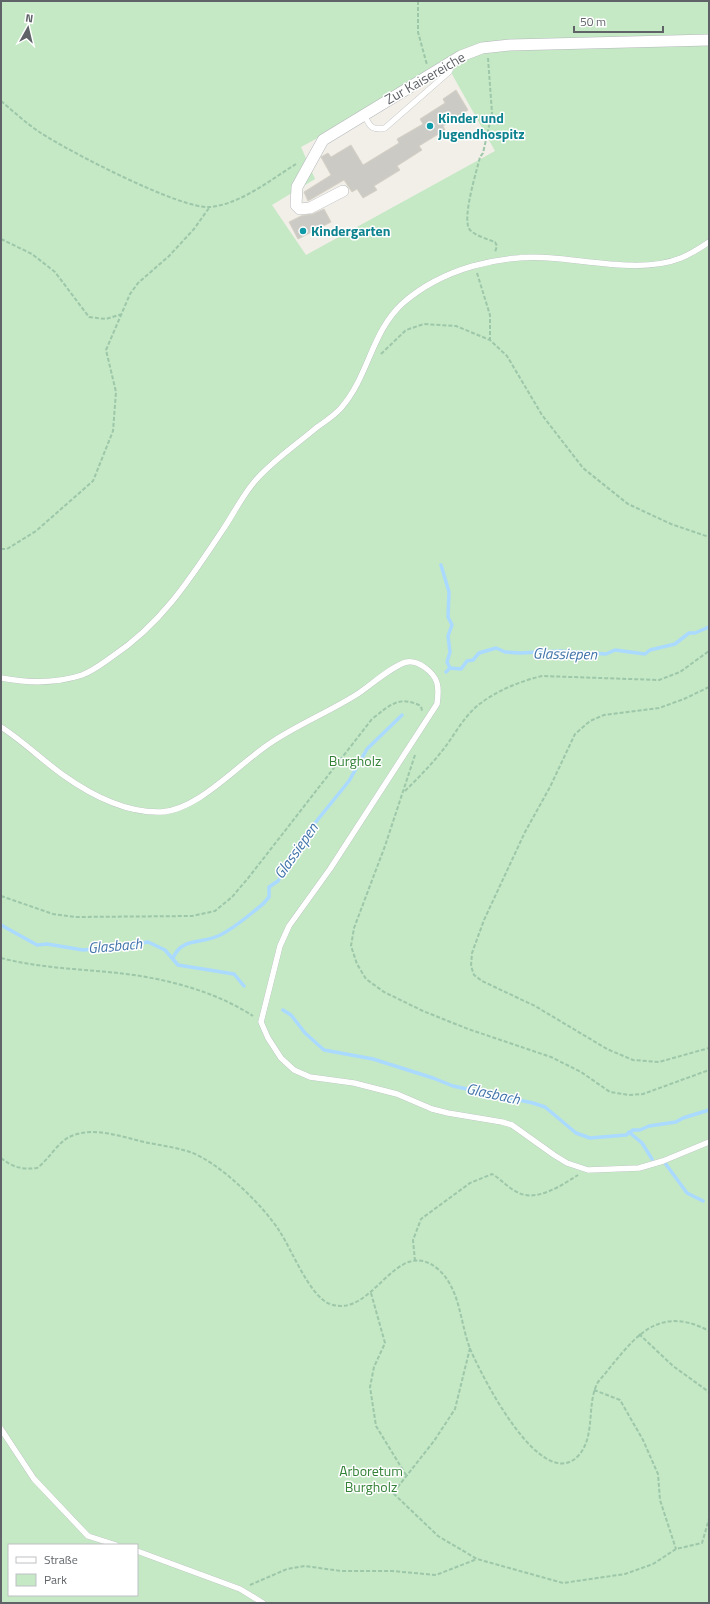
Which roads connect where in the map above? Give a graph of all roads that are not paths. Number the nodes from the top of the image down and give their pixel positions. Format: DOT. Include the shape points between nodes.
graph roads {
  1 [pos="709,40"];
  2 [pos="452,60"];
  3 [pos="364,114"];
  4 [pos="343,191"];
  5 [pos="709,242"];
  6 [pos="1,678"];
  7 [pos="1,727"];
  8 [pos="709,1142"];
  9 [pos="1,1429"];
  10 [pos="113,1544"];
  11 [pos="138,1551"];
  12 [pos="263,1603"];
  1 -- 2 [label="street, Zur Kaisereiche" via="488,47"];
  2 -- 3 [label="street, Zur Kaisereiche"];
  2 -- 3 [label="lane" via="449,72 385,128 373,129"];
  3 -- 4 [label="street, Zur Kaisereiche" via="323,140 297,187 296,205 300,209 310,208"];
  5 -- 6 [label="lane" via="682,258 648,265 548,258 502,261 444,276 424,287 401,305 376,339 368,366 340,409 272,464 254,482 182,591 163,614 111,657 84,674 53,682 21,682"];
  7 -- 8 [label="lane" via="64,776 96,794 129,808 144,811 177,810 191,803 274,741 332,709 388,672 407,662 420,664 437,682 437,704 330,869 289,926 280,946 261,1022 268,1038 281,1058 294,1070 310,1076 354,1083 397,1094 432,1109 507,1124 567,1163 588,1170 639,1168"];
  9 -- 10 [label="lane" via="34,1479 88,1536"];
  11 -- 12 [label="lane" via="240,1589"];
}
